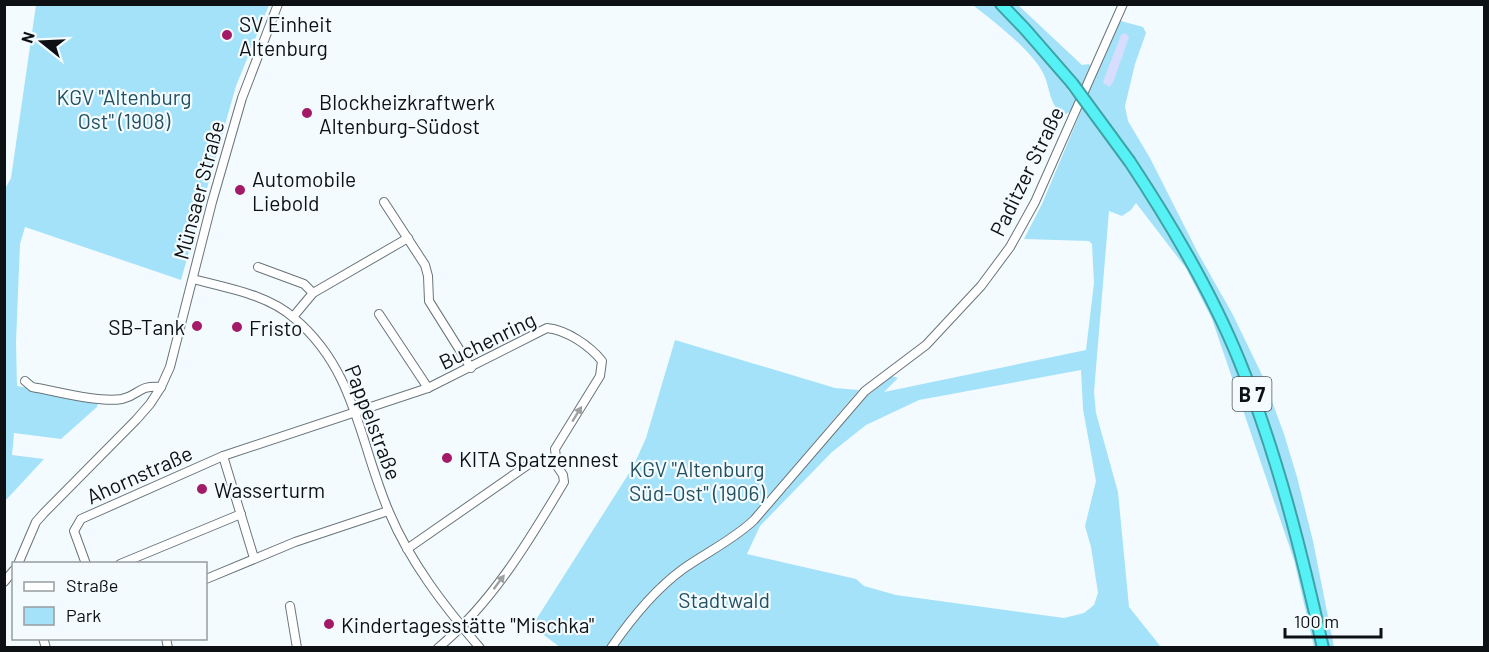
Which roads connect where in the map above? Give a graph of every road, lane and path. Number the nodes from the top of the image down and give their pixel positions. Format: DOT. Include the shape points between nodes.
graph roads {
  1 [pos="278,4"];
  2 [pos="1001,4"];
  3 [pos="1123,4"];
  4 [pos="384,202"];
  5 [pos="408,238"];
  6 [pos="258,267"];
  7 [pos="193,279"];
  8 [pos="313,293"];
  9 [pos="379,314"];
  10 [pos="293,317"];
  11 [pos="471,368"];
  12 [pos="25,381"];
  13 [pos="161,387"];
  14 [pos="428,388"];
  15 [pos="356,413"];
  16 [pos="223,456"];
  17 [pos="532,462"];
  18 [pos="388,511"];
  19 [pos="241,514"];
  20 [pos="407,549"];
  21 [pos="254,558"];
  22 [pos="19,562"];
  23 [pos="85,562"];
  24 [pos="125,562"];
  25 [pos="207,579"];
  26 [pos="290,606"];
  27 [pos="462,628"];
  28 [pos="297,648"];
  29 [pos="438,648"];
  30 [pos="480,648"];
  31 [pos="611,648"];
  32 [pos="1323,648"];
  1 -- 7 [label="street, Münsaer Straße" via="242,99"];
  2 -- 32 [label="highway, B 7, bridge" via="1072,83 1130,162 1218,313 1240,360 1279,472"];
  3 -- 31 [label="street, Paditzer Straße" via="1035,202 1010,247 981,286 926,345 865,391 754,520 666,583"];
  4 -- 5 [label="street"];
  5 -- 8 [label="street"];
  5 -- 11 [label="street" via="425,265 429,301"];
  6 -- 8 [label="street" via="304,284"];
  7 -- 10 [label="street, Pappelstraße" via="267,301"];
  7 -- 13 [label="street, Münsaer Straße" via="177,344"];
  8 -- 10 [label="street"];
  9 -- 14 [label="street"];
  10 -- 15 [label="street, Pappelstraße" via="317,341 339,372"];
  11 -- 14 [label="street, Buchenring"];
  27 -- 11 [label="street, Buchenring, one-way" via="532,536 564,482 555,449 600,376 602,361 565,333 547,328"];
  12 -- 13 [label="street" via="32,387 99,399 122,399 141,388"];
  13 -- 22 [label="street, Münsaer Straße" via="136,420 36,522"];
  14 -- 15 [label="street, Buchenring"];
  15 -- 16 [label="street, Ahornstraße"];
  15 -- 18 [label="street, Pappelstraße"];
  16 -- 19 [label="street, Ahornstraße"];
  16 -- 23 [label="street, Ahornstraße" via="81,519 74,531"];
  17 -- 20 [label="street"];
  18 -- 20 [label="street, Pappelstraße"];
  18 -- 21 [label="street"];
  19 -- 21 [label="street, Ahornstraße"];
  19 -- 24 [label="street"];
  20 -- 27 [label="street, Pappelstraße"];
  21 -- 25 [label="street"];
  26 -- 28 [label="street"];
  27 -- 29 [label="street"];
  27 -- 30 [label="street, Pappelstraße"];
}
